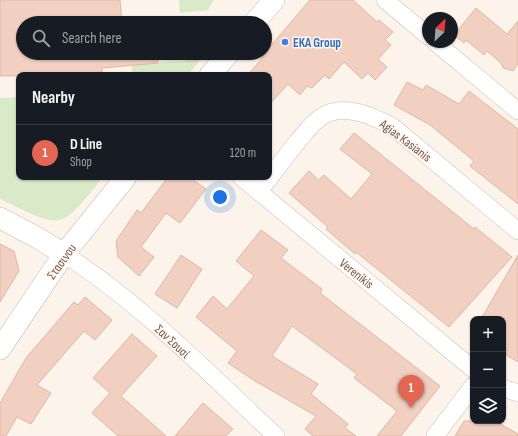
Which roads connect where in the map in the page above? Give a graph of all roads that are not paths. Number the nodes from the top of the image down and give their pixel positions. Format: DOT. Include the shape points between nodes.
graph roads {
  1 [pos="384,0"];
  2 [pos="266,2"];
  3 [pos="258,16"];
  4 [pos="422,31"];
  5 [pos="442,48"];
  6 [pos="223,60"];
  7 [pos="213,72"];
  8 [pos="518,111"];
  9 [pos="272,175"];
  10 [pos="124,180"];
  11 [pos="245,180"];
  12 [pos="268,180"];
  13 [pos="259,192"];
  14 [pos="0,218"];
  15 [pos="518,231"];
  16 [pos="64,254"];
  17 [pos="0,348"];
  18 [pos="470,367"];
  19 [pos="471,388"];
  20 [pos="506,389"];
  21 [pos="518,393"];
  22 [pos="276,436"];
  23 [pos="434,436"];
  1 -- 4 [label="street"];
  2 -- 3 [label="street"];
  5 -- 8 [label="street"];
  6 -- 7 [label="street"];
  9 -- 15 [label="street, Agias Kasianis" via="321,116 348,111 378,119 393,127"];
  10 -- 16 [label="street, Στασινου"];
  11 -- 13 [label="street, Verenikis"];
  12 -- 13 [label="street, Agias Kasianis"];
  13 -- 18 [label="street, Verenikis"];
  14 -- 16 [label="street"];
  16 -- 17 [label="street, Στασινου"];
  16 -- 22 [label="street, Σαν Σουσί" via="97,275 143,314"];
  19 -- 23 [label="street"];
  20 -- 21 [label="street"];
}
